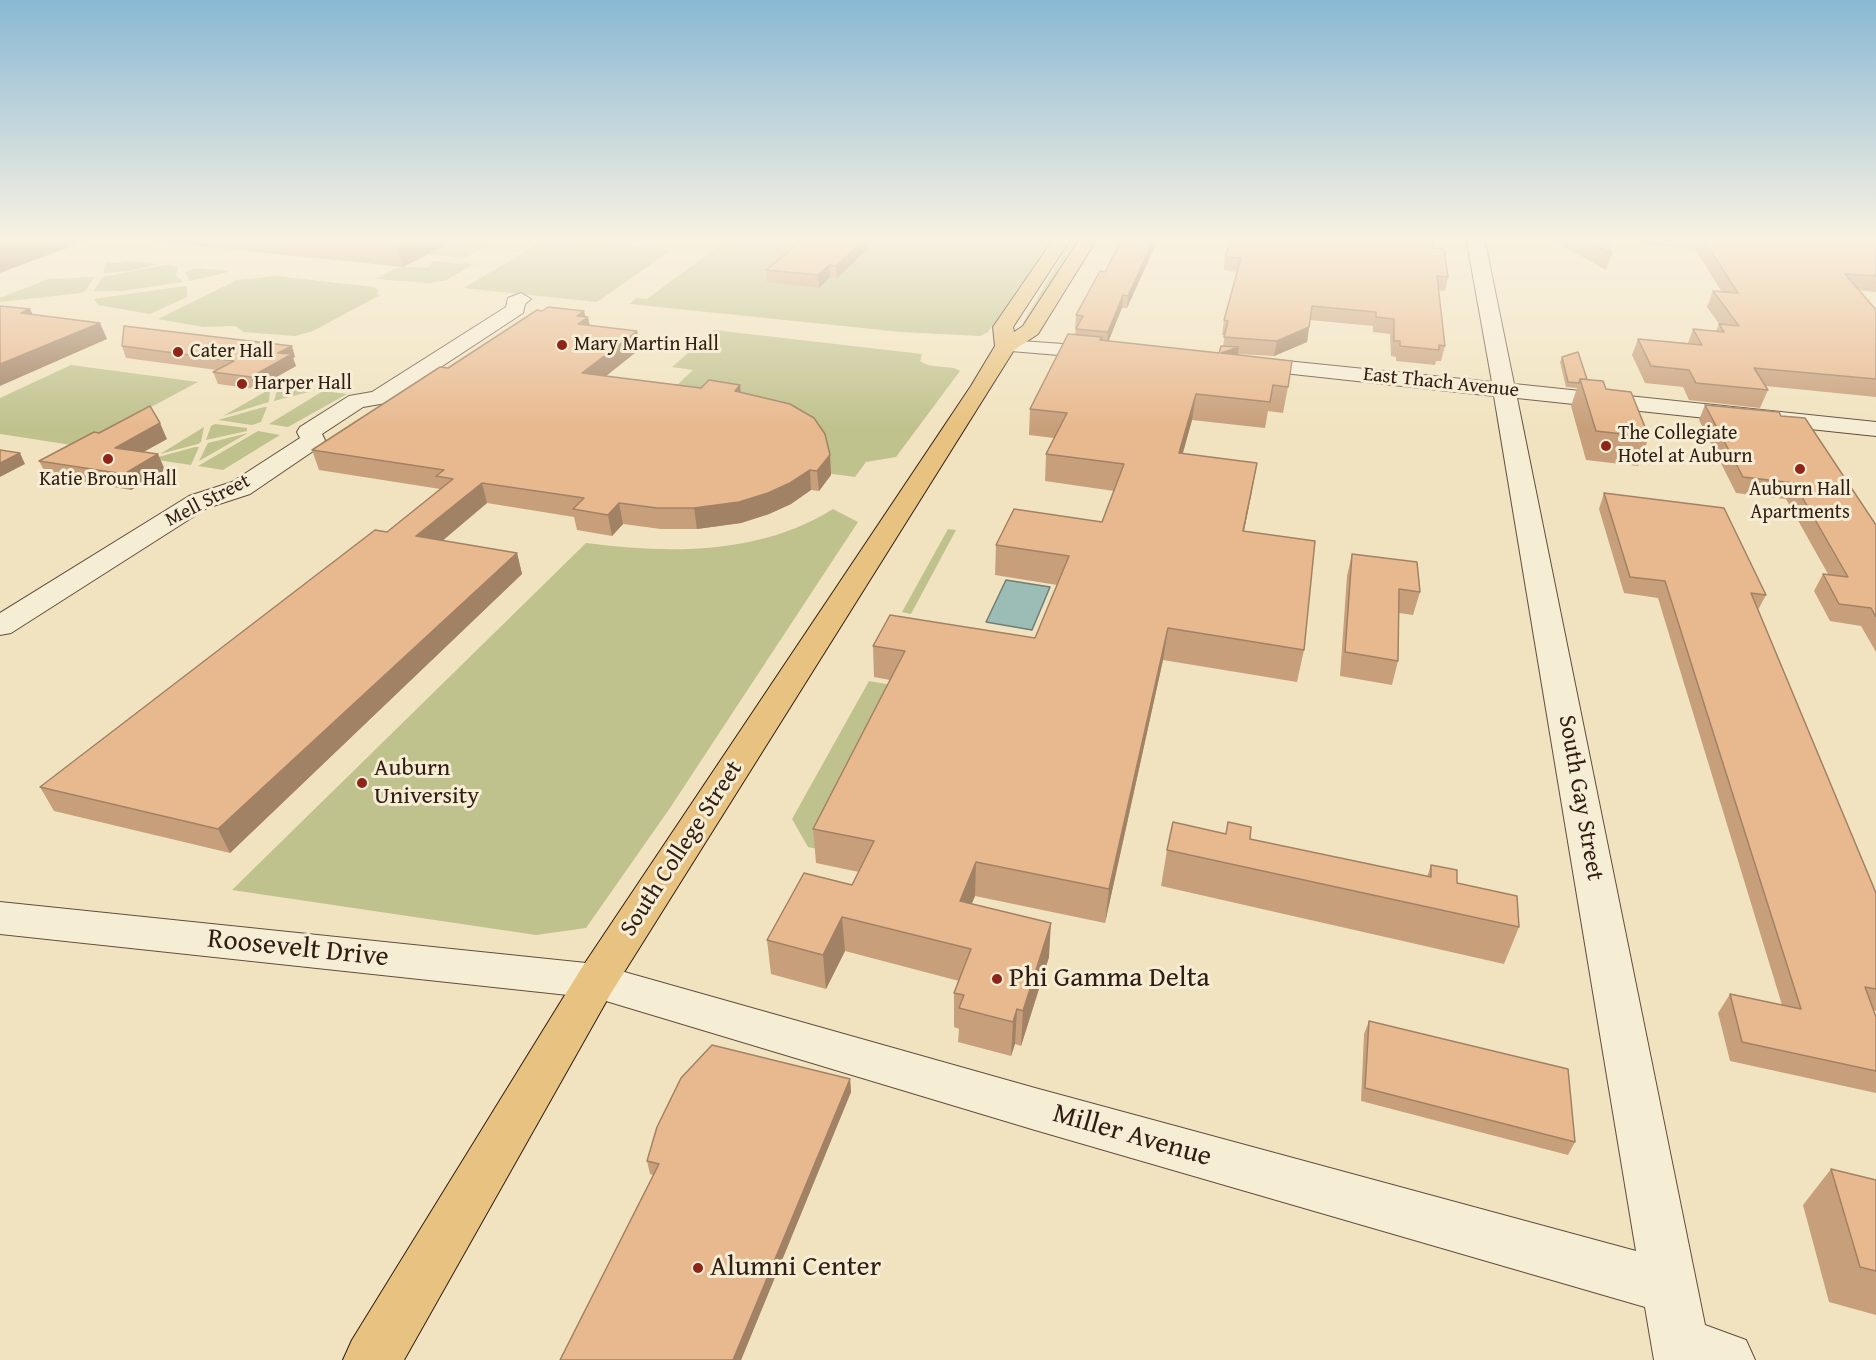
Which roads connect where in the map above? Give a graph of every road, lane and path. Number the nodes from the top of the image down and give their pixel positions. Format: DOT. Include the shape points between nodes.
graph roads {
  1 [pos="518,300"];
  2 [pos="1021,300"];
  3 [pos="1049,300"];
  4 [pos="1487,300"];
  5 [pos="1006,346"];
  6 [pos="1132,355"];
  7 [pos="1225,361"];
  8 [pos="1504,390"];
  9 [pos="1876,429"];
  10 [pos="0,626"];
  11 [pos="0,918"];
  12 [pos="596,981"];
  13 [pos="1669,1287"];
  14 [pos="1697,1356"];
  15 [pos="372,1360"];
  1 -- 10 [label="street, Mell Street" via="516,309 378,398 357,401 309,432 313,440 241,488 198,502"];
  2 -- 5 [label="main road, South College Street" via="1003,327"];
  3 -- 5 [label="main road, South College Street" via="1031,330"];
  4 -- 8 [label="street, South Gay Street"];
  5 -- 6 [label="street"];
  5 -- 12 [label="main road, South College Street"];
  7 -- 8 [label="street, East Thach Avenue"];
  8 -- 9 [label="street, East Thach Avenue"];
  8 -- 13 [label="street, South Gay Street"];
  11 -- 12 [label="street, Roosevelt Drive"];
  12 -- 13 [label="street, Miller Avenue"];
  12 -- 15 [label="main road, South College Street"];
  13 -- 14 [label="street, South Gay Street"];
}
